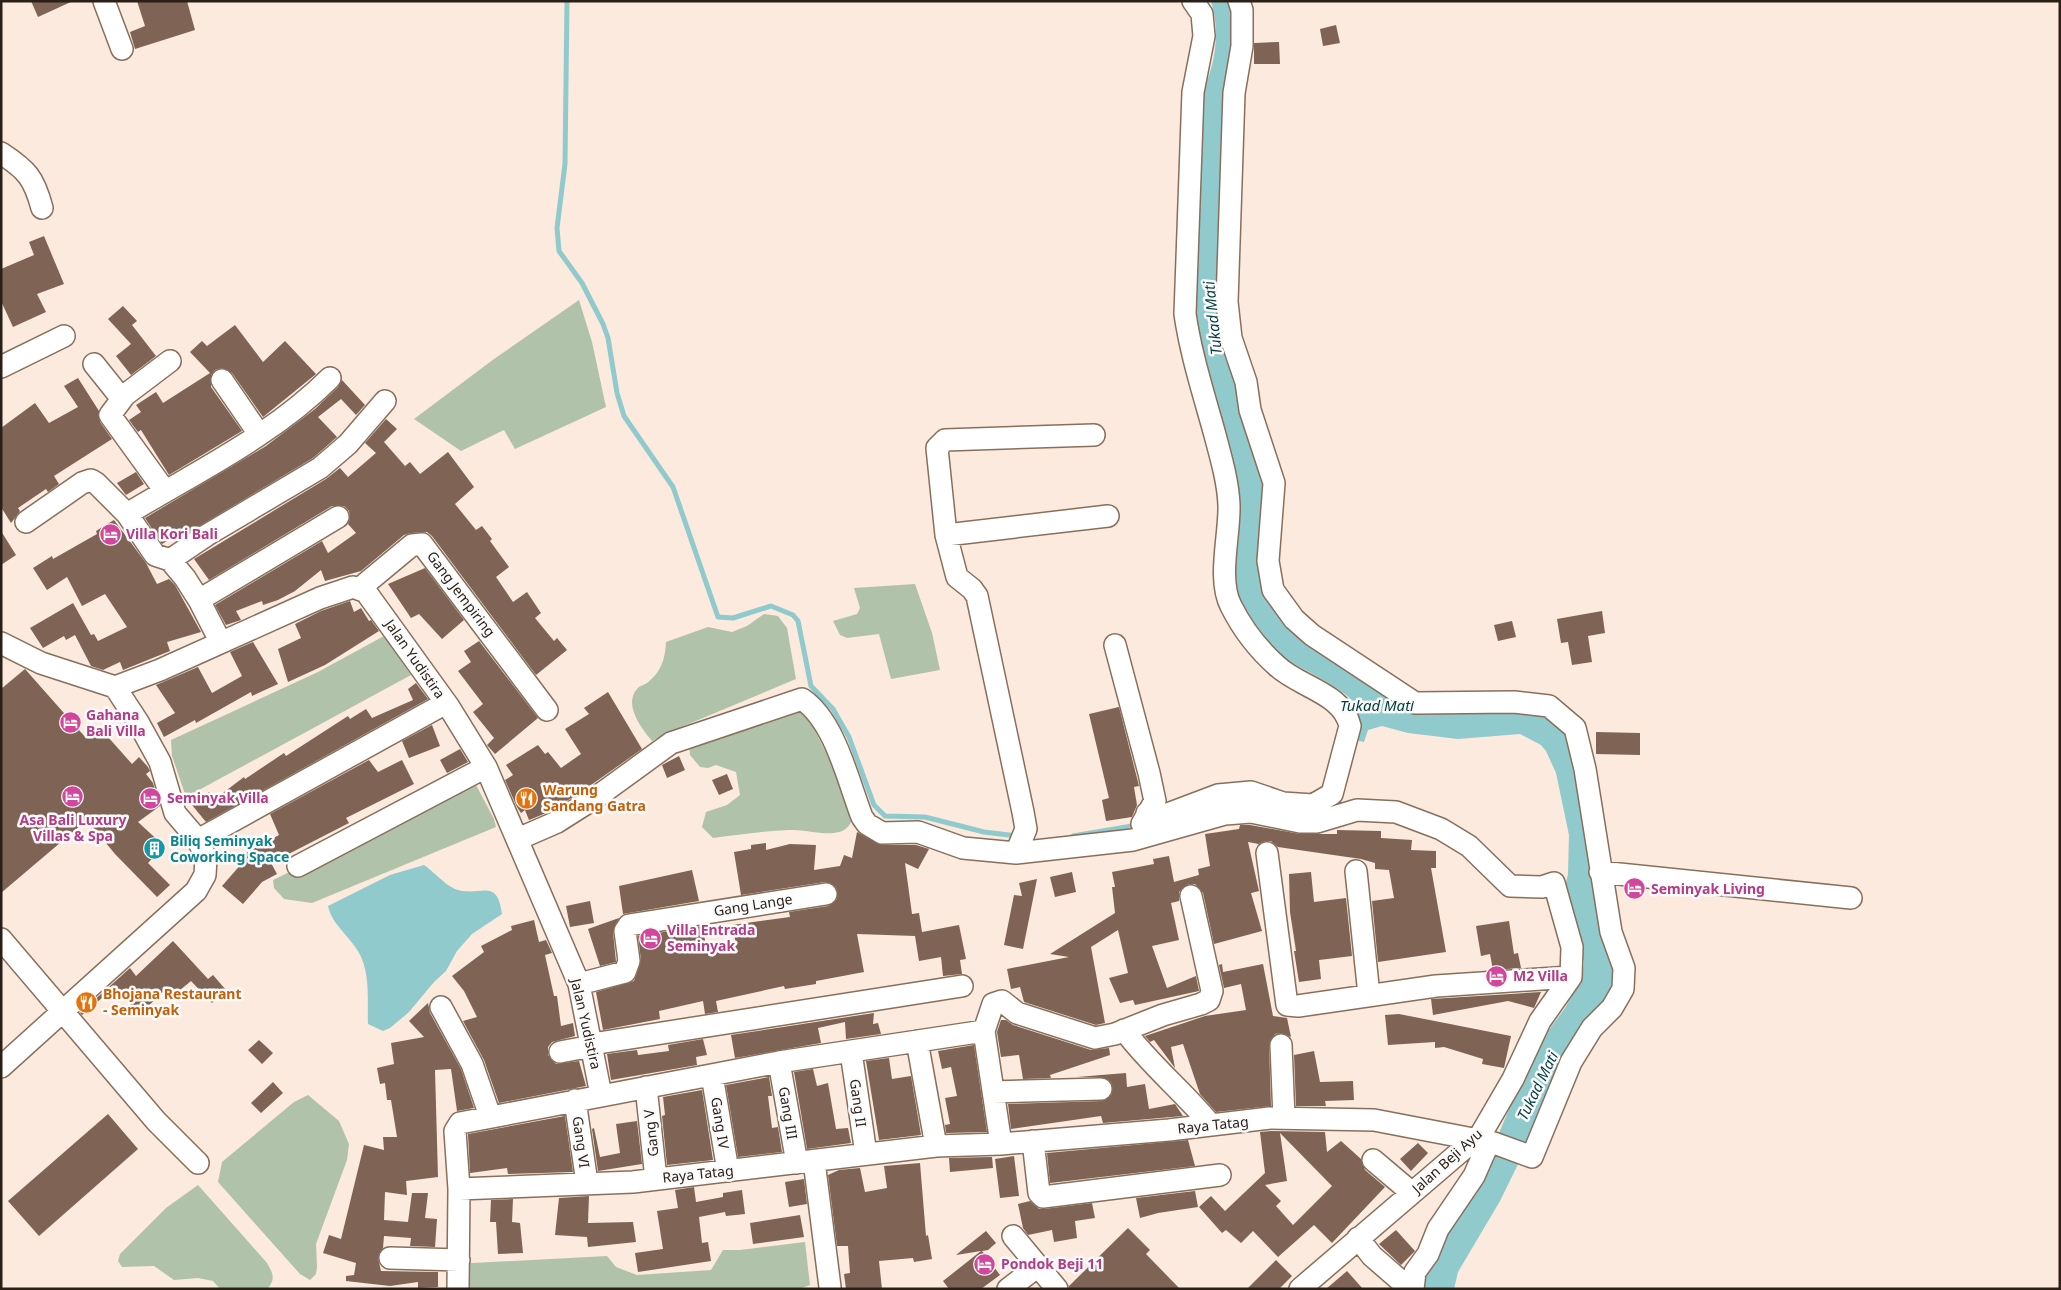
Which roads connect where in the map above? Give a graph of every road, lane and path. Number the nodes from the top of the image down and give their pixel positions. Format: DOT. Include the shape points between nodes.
graph roads {
  1 [pos="104,1"];
  2 [pos="1193,1"];
  3 [pos="1239,1"];
  4 [pos="122,48"];
  5 [pos="1,153"];
  6 [pos="42,208"];
  7 [pos="64,336"];
  8 [pos="170,361"];
  9 [pos="94,364"];
  10 [pos="1,367"];
  11 [pos="330,378"];
  12 [pos="222,380"];
  13 [pos="122,399"];
  14 [pos="385,401"];
  15 [pos="259,434"];
  16 [pos="1094,435"];
  17 [pos="166,491"];
  18 [pos="127,514"];
  19 [pos="1108,516"];
  20 [pos="338,517"];
  21 [pos="26,522"];
  22 [pos="946,535"];
  23 [pos="170,560"];
  24 [pos="359,589"];
  25 [pos="200,600"];
  26 [pos="220,641"];
  27 [pos="1,643"];
  28 [pos="1115,645"];
  29 [pos="115,687"];
  30 [pos="446,702"];
  31 [pos="547,710"];
  32 [pos="486,767"];
  33 [pos="1141,826"];
  34 [pos="518,839"];
  35 [pos="198,840"];
  36 [pos="1021,842"];
  37 [pos="1267,853"];
  38 [pos="298,866"];
  39 [pos="1356,871"];
  40 [pos="1600,872"];
  41 [pos="826,894"];
  42 [pos="1191,896"];
  43 [pos="1851,898"];
  44 [pos="1,939"];
  45 [pos="1571,977"];
  46 [pos="579,984"];
  47 [pos="962,986"];
  48 [pos="1369,996"];
  49 [pos="441,1007"];
  50 [pos="61,1010"];
  51 [pos="1124,1030"];
  52 [pos="984,1032"];
  53 [pos="918,1041"];
  54 [pos="592,1045"];
  55 [pos="1281,1045"];
  56 [pos="560,1052"];
  57 [pos="851,1052"];
  58 [pos="780,1062"];
  59 [pos="1,1067"];
  60 [pos="712,1075"];
  61 [pos="646,1087"];
  62 [pos="1101,1089"];
  63 [pos="993,1092"];
  64 [pos="601,1095"];
  65 [pos="575,1100"];
  66 [pos="490,1116"];
  67 [pos="1284,1118"];
  68 [pos="1212,1125"];
  69 [pos="1033,1141"];
  70 [pos="1486,1141"];
  71 [pos="1001,1144"];
  72 [pos="936,1146"];
  73 [pos="866,1154"];
  74 [pos="1373,1160"];
  75 [pos="806,1162"];
  76 [pos="198,1164"];
  77 [pos="728,1171"];
  78 [pos="1220,1175"];
  79 [pos="656,1179"];
  80 [pos="587,1183"];
  81 [pos="459,1189"];
  82 [pos="1412,1193"];
  83 [pos="1013,1236"];
  84 [pos="1358,1238"];
  85 [pos="390,1258"];
  86 [pos="459,1260"];
  87 [pos="1037,1267"];
  88 [pos="830,1287"];
  89 [pos="458,1289"];
  90 [pos="1008,1289"];
  91 [pos="1056,1289"];
  92 [pos="1300,1289"];
  93 [pos="1412,1289"];
  1 -- 4 [label="street"];
  2 -- 33 [label="street" via="1202,14 1204,36 1193,92 1185,314 1190,349 1225,472 1229,504 1224,577 1230,605 1254,642 1277,667 1294,680 1334,700 1348,715 1350,726 1332,794 1313,806 1283,803 1251,792 1218,795"];
  3 -- 40 [label="street" via="1242,46 1234,93 1227,302 1231,338 1274,483 1268,561 1273,590 1294,620 1312,635 1415,703 1514,702 1549,706 1575,728 1585,769"];
  5 -- 6 [label="street" via="22,167 31,178"];
  7 -- 10 [label="street"];
  8 -- 13 [label="street"];
  9 -- 13 [label="street"];
  11 -- 15 [label="street" via="306,402"];
  12 -- 15 [label="street"];
  13 -- 17 [label="street" via="110,415"];
  14 -- 23 [label="street" via="348,444 320,468"];
  15 -- 17 [label="street"];
  16 -- 22 [label="street" via="945,440 937,448"];
  17 -- 18 [label="street"];
  18 -- 21 [label="street" via="91,480"];
  18 -- 23 [label="street" via="155,555"];
  19 -- 22 [label="street"];
  20 -- 25 [label="street"];
  22 -- 36 [label="street" via="957,577 972,588 976,596"];
  23 -- 25 [label="street"];
  24 -- 26 [label="street" via="344,588"];
  24 -- 30 [label="street, Jalan Yudistira" via="372,598"];
  24 -- 31 [label="street, Gang Jempiring" via="412,545 422,544"];
  25 -- 26 [label="street"];
  26 -- 29 [label="street"];
  27 -- 29 [label="street" via="41,663"];
  28 -- 33 [label="street" via="1155,801"];
  29 -- 35 [label="street" via="160,762 175,813"];
  30 -- 32 [label="street, Jalan Yudistira"];
  30 -- 35 [label="street"];
  32 -- 34 [label="street, Jalan Yudistira"];
  32 -- 38 [label="street"];
  33 -- 36 [label="street"];
  33 -- 45 [label="street" via="1177,830 1225,814 1251,812 1300,822 1316,822 1357,810 1396,812 1418,818 1469,846 1510,886 1542,887 1554,883 1572,947"];
  34 -- 36 [label="street" via="557,822 671,744 802,699 825,724 862,817 873,829 894,834 918,832 963,848"];
  34 -- 46 [label="street, Jalan Yudistira"];
  35 -- 50 [label="street" via="207,864 196,890"];
  37 -- 48 [label="street" via="1287,1005"];
  39 -- 48 [label="street"];
  40 -- 43 [label="street"];
  40 -- 70 [label="street, Raya Tatag" via="1611,932 1624,968 1623,989 1570,1062 1532,1157"];
  41 -- 46 [label="street, Gang Lange" via="632,924 625,931 629,962 625,972"];
  42 -- 51 [label="street" via="1212,995 1201,1004"];
  44 -- 50 [label="street"];
  45 -- 48 [label="street" via="1436,986"];
  45 -- 70 [label="street, Jalan Beji Ayu" via="1540,1021"];
  46 -- 54 [label="street, Jalan Yudistira"];
  47 -- 54 [label="street"];
  49 -- 66 [label="street" via="472,1064"];
  50 -- 59 [label="street"];
  50 -- 76 [label="street" via="156,1121"];
  51 -- 52 [label="street" via="1095,1038 1017,1013 1002,1001 993,1004"];
  51 -- 68 [label="street"];
  52 -- 53 [label="street"];
  52 -- 63 [label="street"];
  53 -- 57 [label="street"];
  53 -- 72 [label="street"];
  54 -- 56 [label="street"];
  54 -- 64 [label="street, Jalan Yudistira"];
  55 -- 67 [label="street"];
  57 -- 58 [label="street"];
  57 -- 73 [label="street, Gang II"];
  58 -- 60 [label="street"];
  58 -- 75 [label="street, Gang III"];
  60 -- 61 [label="street"];
  60 -- 77 [label="street, Gang IV"];
  61 -- 64 [label="street"];
  61 -- 79 [label="street, Gang V"];
  62 -- 63 [label="street"];
  63 -- 71 [label="street"];
  64 -- 65 [label="street"];
  65 -- 66 [label="street"];
  65 -- 80 [label="street, Gang VI"];
  66 -- 81 [label="street" via="460,1123 456,1127"];
  67 -- 68 [label="street, Raya Tatag"];
  67 -- 70 [label="street, Raya Tatag" via="1374,1120"];
  68 -- 69 [label="street, Raya Tatag"];
  69 -- 71 [label="street, Raya Tatag"];
  69 -- 78 [label="street" via="1039,1193 1043,1197"];
  70 -- 82 [label="street, Jalan Beji Ayu"];
  70 -- 93 [label="street" via="1474,1176 1438,1229 1428,1254 1415,1272"];
  71 -- 72 [label="street, Raya Tatag"];
  72 -- 73 [label="street, Raya Tatag"];
  73 -- 75 [label="street, Raya Tatag"];
  74 -- 82 [label="street"];
  75 -- 77 [label="street, Raya Tatag"];
  75 -- 88 [label="street, Gang III"];
  77 -- 79 [label="street, Raya Tatag"];
  79 -- 80 [label="street, Raya Tatag"];
  80 -- 81 [label="street, Raya Tatag"];
  81 -- 86 [label="street"];
  82 -- 84 [label="street, Jalan Beji Ayu"];
  83 -- 87 [label="street"];
  84 -- 92 [label="street, Jalan Beji Ayu"];
  84 -- 93 [label="street" via="1372,1256"];
  85 -- 86 [label="street"];
  86 -- 89 [label="street"];
  87 -- 90 [label="street"];
  87 -- 91 [label="street"];
}
